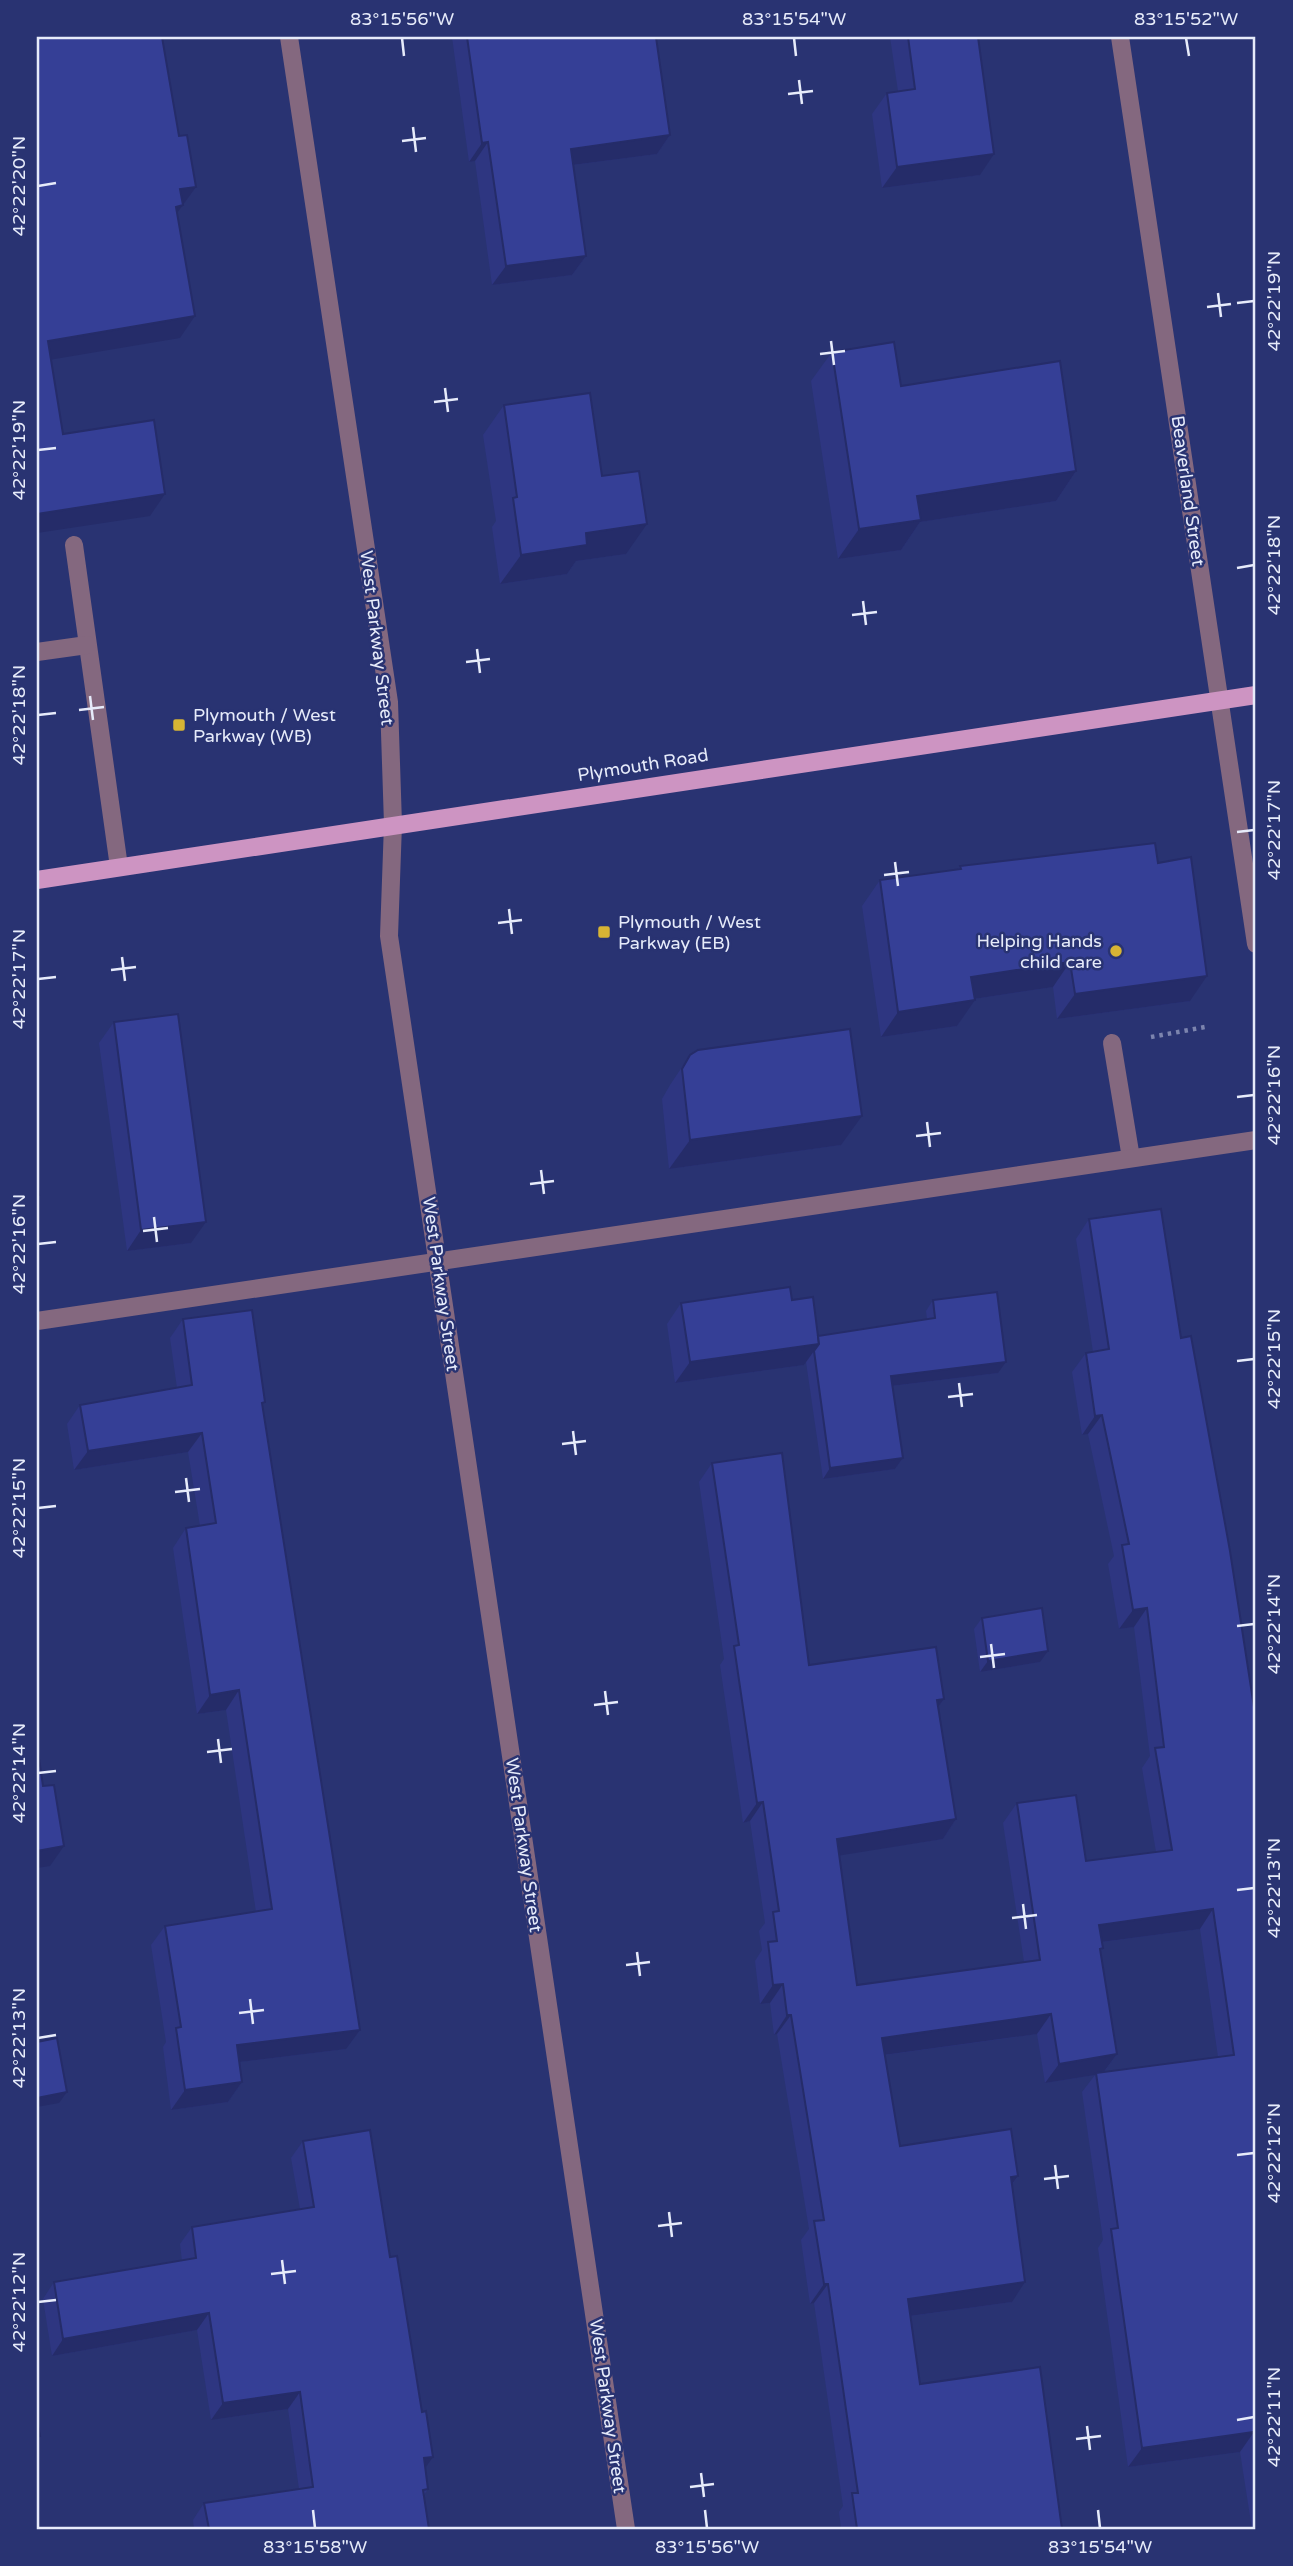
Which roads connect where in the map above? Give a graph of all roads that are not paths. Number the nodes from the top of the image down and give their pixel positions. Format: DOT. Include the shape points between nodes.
graph roads {
  1 [pos="289,37"];
  2 [pos="1120,37"];
  3 [pos="74,545"];
  4 [pos="87,645"];
  5 [pos="37,652"];
  6 [pos="1256,695"];
  7 [pos="1220,700"];
  8 [pos="393,824"];
  9 [pos="119,867"];
  10 [pos="37,880"];
  11 [pos="1256,944"];
  12 [pos="1112,1043"];
  13 [pos="1256,1140"];
  14 [pos="1131,1158"];
  15 [pos="438,1260"];
  16 [pos="37,1321"];
  17 [pos="626,2529"];
  1 -- 8 [label="street, West Parkway Street" via="389,702"];
  2 -- 7 [label="street, Beaverland Street"];
  3 -- 4 [label="street"];
  4 -- 5 [label="street"];
  4 -- 9 [label="street"];
  6 -- 7 [label="main road, Plymouth Road"];
  7 -- 8 [label="main road, Plymouth Road"];
  7 -- 11 [label="street, Beaverland Street"];
  8 -- 9 [label="main road, Plymouth Road"];
  8 -- 15 [label="street, West Parkway Street" via="389,936"];
  9 -- 10 [label="main road, Plymouth Road"];
  12 -- 14 [label="street"];
  13 -- 14 [label="street"];
  14 -- 15 [label="street"];
  15 -- 16 [label="street"];
  15 -- 17 [label="street, West Parkway Street"];
}
